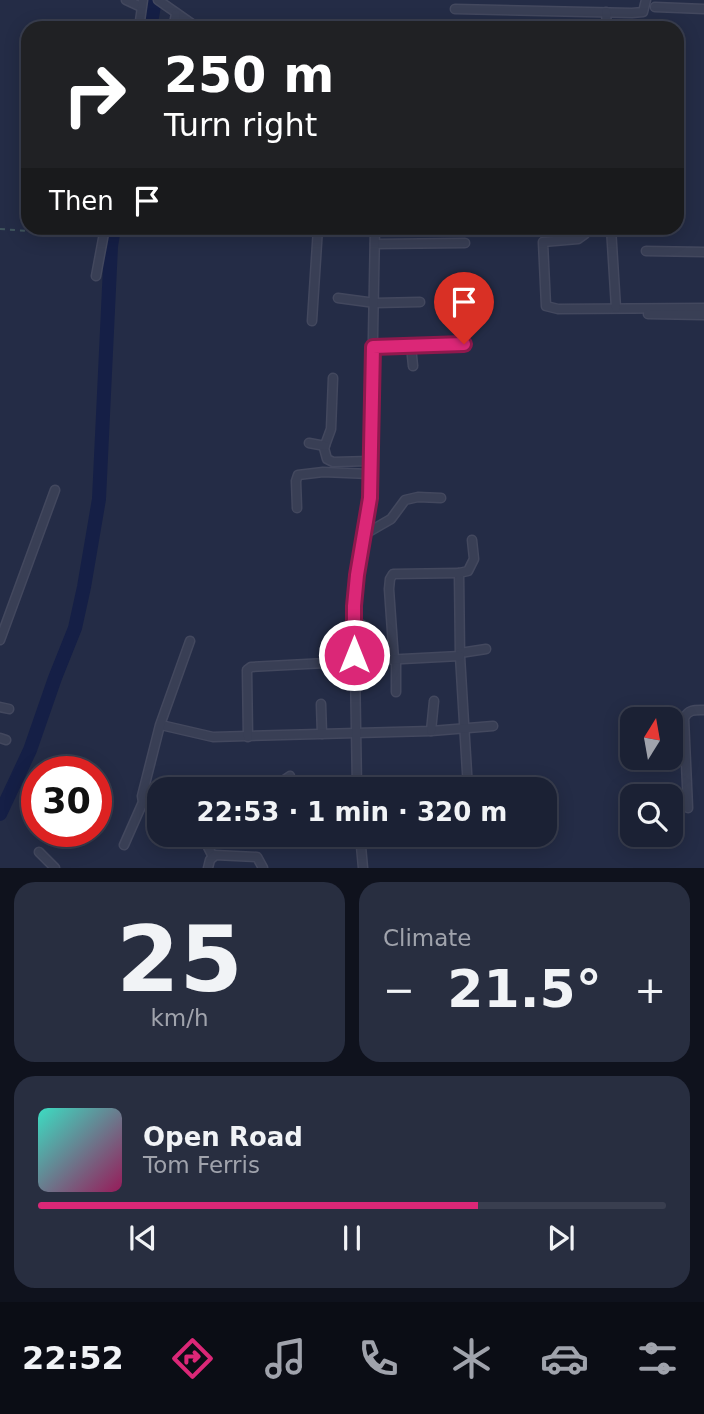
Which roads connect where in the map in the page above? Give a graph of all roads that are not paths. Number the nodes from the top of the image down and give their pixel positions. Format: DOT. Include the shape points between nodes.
graph roads {
  1 [pos="126,0"];
  2 [pos="158,0"];
  3 [pos="646,0"];
  4 [pos="142,3"];
  5 [pos="703,6"];
  6 [pos="655,7"];
  7 [pos="455,9"];
  8 [pos="606,12"];
  9 [pos="176,14"];
  10 [pos="140,21"];
  11 [pos="174,21"];
  12 [pos="187,21"];
  13 [pos="607,21"];
  14 [pos="103,235"];
  15 [pos="317,235"];
  16 [pos="375,235"];
  17 [pos="584,235"];
  18 [pos="612,235"];
  19 [pos="466,243"];
  20 [pos="374,244"];
  21 [pos="646,251"];
  22 [pos="704,252"];
  23 [pos="96,276"];
  24 [pos="338,298"];
  25 [pos="420,302"];
  26 [pos="375,303"];
  27 [pos="617,308"];
  28 [pos="704,308"];
  29 [pos="649,314"];
  30 [pos="704,315"];
  31 [pos="312,321"];
  32 [pos="464,344"];
  33 [pos="411,346"];
  34 [pos="373,347"];
  35 [pos="414,366"];
  36 [pos="333,378"];
  37 [pos="309,443"];
  38 [pos="325,446"];
  39 [pos="371,461"];
  40 [pos="370,474"];
  41 [pos="55,489"];
  42 [pos="441,498"];
  43 [pos="297,508"];
  44 [pos="365,534"];
  45 [pos="472,540"];
  46 [pos="459,573"];
  47 [pos="354,621"];
  48 [pos="0,640"];
  49 [pos="190,641"];
  50 [pos="486,649"];
  51 [pos="460,654"];
  52 [pos="354,658"];
  53 [pos="395,660"];
  54 [pos="396,692"];
  55 [pos="434,701"];
  56 [pos="321,704"];
  57 [pos="704,710"];
  58 [pos="161,725"];
  59 [pos="493,726"];
  60 [pos="465,729"];
  61 [pos="431,731"];
  62 [pos="355,733"];
  63 [pos="322,734"];
  64 [pos="248,737"];
  65 [pos="357,777"];
  66 [pos="467,777"];
  67 [pos="143,802"];
  68 [pos="147,802"];
  69 [pos="688,808"];
  70 [pos="124,845"];
  71 [pos="208,847"];
  72 [pos="361,847"];
  73 [pos="39,852"];
  74 [pos="213,857"];
  75 [pos="55,868"];
  76 [pos="208,868"];
  77 [pos="262,868"];
  78 [pos="363,868"];
  1 -- 4 [label="street"];
  2 -- 9 [label="street"];
  3 -- 8 [label="street" via="643,12"];
  4 -- 10 [label="street"];
  5 -- 6 [label="street"];
  7 -- 8 [label="street"];
  8 -- 13 [label="street"];
  9 -- 11 [label="street"];
  9 -- 12 [label="street"];
  14 -- 23 [label="street"];
  15 -- 31 [label="street"];
  16 -- 20 [label="street"];
  17 -- 27 [label="street" via="543,242 545,304 558,309"];
  18 -- 27 [label="street"];
  19 -- 20 [label="street"];
  20 -- 26 [label="street"];
  21 -- 22 [label="street"];
  24 -- 26 [label="street"];
  25 -- 26 [label="street"];
  26 -- 34 [label="street"];
  27 -- 28 [label="street"];
  29 -- 30 [label="street"];
  32 -- 33 [label="street"];
  33 -- 34 [label="street"];
  33 -- 35 [label="street"];
  34 -- 39 [label="street"];
  36 -- 38 [label="street" via="331,429"];
  37 -- 38 [label="street"];
  38 -- 39 [label="street" via="329,461"];
  39 -- 40 [label="street"];
  40 -- 43 [label="street" via="298,475"];
  40 -- 44 [label="street"];
  41 -- 48 [label="street"];
  42 -- 44 [label="street" via="405,500 391,519"];
  44 -- 47 [label="street"];
  45 -- 46 [label="street" via="474,559 468,570"];
  46 -- 51 [label="street"];
  46 -- 53 [label="street" via="393,574 389,589"];
  47 -- 52 [label="street"];
  47 -- 52 [label="street" via="368,628 370,640"];
  49 -- 58 [label="street"];
  50 -- 51 [label="street"];
  51 -- 53 [label="street"];
  51 -- 60 [label="street"];
  52 -- 53 [label="street"];
  52 -- 62 [label="street"];
  52 -- 64 [label="street" via="251,667 247,670"];
  53 -- 54 [label="street"];
  55 -- 61 [label="street"];
  56 -- 63 [label="street"];
  57 -- 69 [label="street" via="693,710 684,718"];
  58 -- 64 [label="street" via="213,737"];
  58 -- 67 [label="street"];
  59 -- 60 [label="street"];
  60 -- 61 [label="street"];
  60 -- 66 [label="street"];
  61 -- 62 [label="street"];
  62 -- 63 [label="street"];
  62 -- 65 [label="street"];
  63 -- 64 [label="street"];
  67 -- 68 [label="street"];
  67 -- 70 [label="street"];
  71 -- 74 [label="street"];
  72 -- 78 [label="street"];
  73 -- 75 [label="street"];
  74 -- 76 [label="street"];
  74 -- 77 [label="street" via="257,858"];
}
